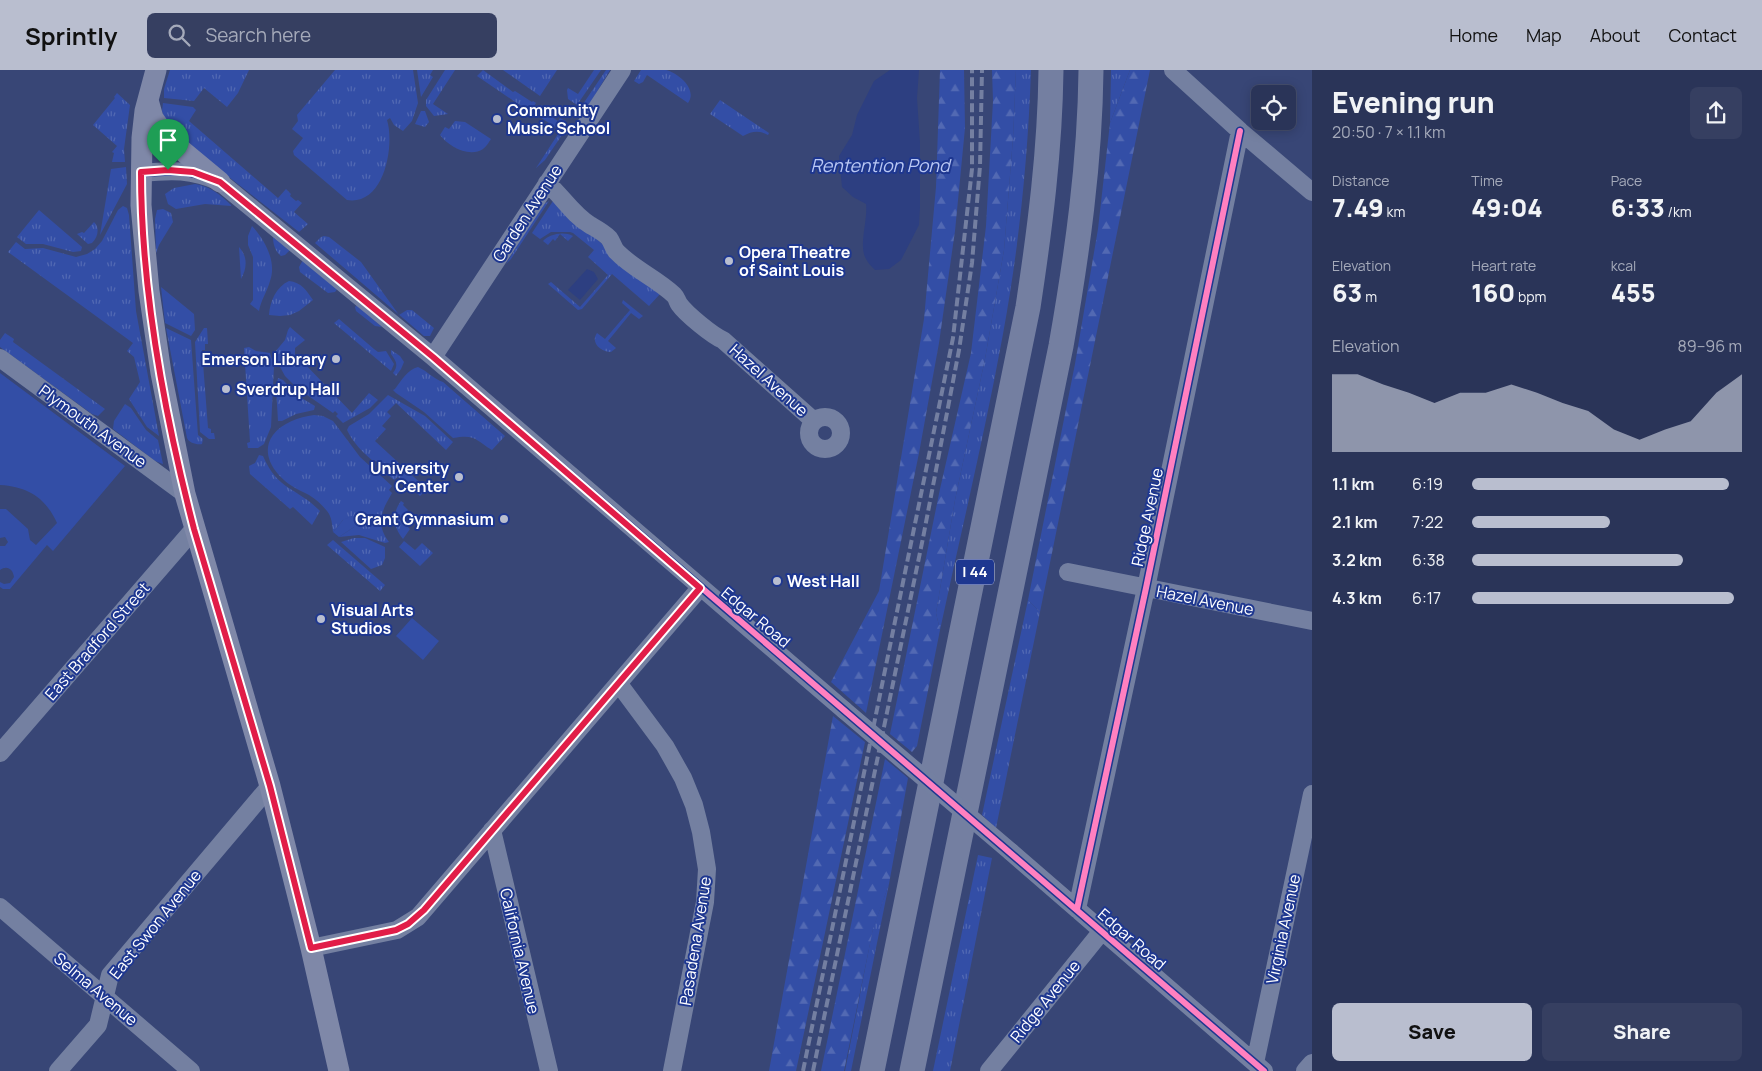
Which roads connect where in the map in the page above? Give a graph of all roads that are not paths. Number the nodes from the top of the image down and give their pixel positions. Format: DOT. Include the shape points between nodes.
graph roads {
  1 [pos="156,70"];
  2 [pos="622,70"];
  3 [pos="1052,70"];
  4 [pos="1091,70"];
  5 [pos="1173,70"];
  6 [pos="148,99"];
  7 [pos="1240,131"];
  8 [pos="141,172"];
  9 [pos="220,182"];
  10 [pos="552,188"];
  11 [pos="1312,192"];
  12 [pos="433,357"];
  13 [pos="0,358"];
  14 [pos="814,421"];
  15 [pos="185,494"];
  16 [pos="194,529"];
  17 [pos="1068,572"];
  18 [pos="700,588"];
  19 [pos="1146,588"];
  20 [pos="1312,622"];
  21 [pos="619,684"];
  22 [pos="0,752"];
  23 [pos="270,786"];
  24 [pos="1312,794"];
  25 [pos="492,830"];
  26 [pos="0,907"];
  27 [pos="1077,909"];
  28 [pos="1102,931"];
  29 [pos="311,948"];
  30 [pos="104,996"];
  31 [pos="1312,1063"];
  32 [pos="1259,1067"];
  33 [pos="58,1071"];
  34 [pos="191,1071"];
  35 [pos="339,1071"];
  36 [pos="549,1071"];
  37 [pos="672,1071"];
  38 [pos="872,1071"];
  39 [pos="912,1071"];
  40 [pos="989,1071"];
  41 [pos="1305,1071"];
  1 -- 6 [label="main road"];
  2 -- 10 [label="street, Garden Avenue"];
  3 -- 38 [label="highway, I 44" via="1047,166 1028,307"];
  4 -- 39 [label="highway, I 44" via="1087,156 1074,276"];
  5 -- 7 [label="street"];
  6 -- 8 [label="main road"];
  6 -- 9 [label="main road" via="153,118 167,138"];
  7 -- 11 [label="street"];
  7 -- 19 [label="street, Ridge Avenue"];
  8 -- 9 [label="street, Edgar Road" via="193,172"];
  8 -- 15 [label="main road" via="149,291"];
  9 -- 12 [label="street, Edgar Road"];
  10 -- 12 [label="street, Garden Avenue"];
  10 -- 14 [label="street, Hazel Avenue" via="562,200 604,233 615,250 644,274 657,280 676,297 679,305"];
  12 -- 18 [label="street, Edgar Road"];
  13 -- 15 [label="street, Plymouth Avenue"];
  15 -- 16 [label="main road"];
  16 -- 22 [label="street, East Bradford Street"];
  16 -- 23 [label="main road"];
  17 -- 19 [label="street, Hazel Avenue"];
  18 -- 21 [label="street"];
  18 -- 27 [label="street, Edgar Road, bridge"];
  19 -- 20 [label="street, Hazel Avenue"];
  19 -- 27 [label="street, Ridge Avenue"];
  21 -- 25 [label="street"];
  21 -- 37 [label="street, Pasadena Avenue" via="665,746 683,778 694,805 707,869 705,902"];
  23 -- 29 [label="main road"];
  23 -- 30 [label="street, East Swon Avenue" via="110,975"];
  24 -- 32 [label="street, Virginia Avenue"];
  25 -- 29 [label="street" via="424,910 408,924 396,930"];
  25 -- 36 [label="street, California Avenue"];
  26 -- 30 [label="street, Selma Avenue"];
  27 -- 28 [label="street, Edgar Road"];
  28 -- 32 [label="street, Edgar Road"];
  28 -- 40 [label="street, Ridge Avenue"];
  29 -- 35 [label="main road"];
  30 -- 33 [label="street, East Swon Avenue" via="98,1025"];
  30 -- 34 [label="street, Selma Avenue"];
  31 -- 41 [label="street"];
}
